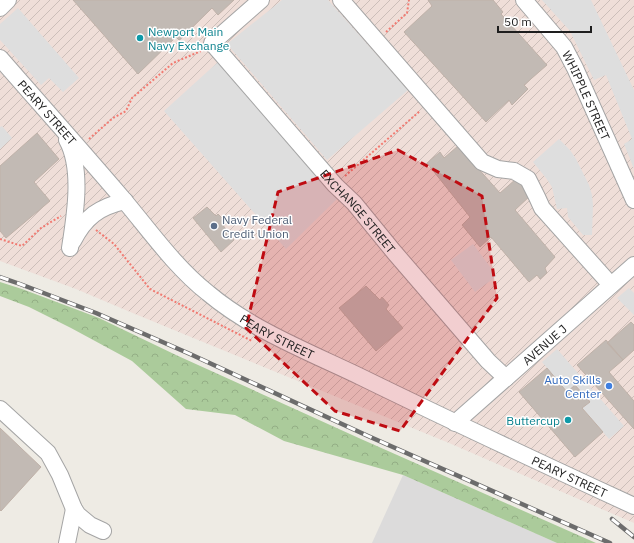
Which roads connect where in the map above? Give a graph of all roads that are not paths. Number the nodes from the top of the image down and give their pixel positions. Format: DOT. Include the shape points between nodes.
graph roads {
  1 [pos="8,0"];
  2 [pos="261,0"];
  3 [pos="340,0"];
  4 [pos="524,0"];
  5 [pos="0,8"];
  6 [pos="0,58"];
  7 [pos="62,129"];
  8 [pos="634,200"];
  9 [pos="125,201"];
  10 [pos="634,265"];
  11 [pos="611,285"];
  12 [pos="506,378"];
  13 [pos="0,409"];
  14 [pos="455,423"];
  15 [pos="634,506"];
  16 [pos="74,508"];
  17 [pos="103,531"];
  18 [pos="67,543"];
  1 -- 5 [label="street"];
  2 -- 12 [label="street, EXCHANGE STREET" via="212,43 335,185 354,203 488,361"];
  3 -- 11 [label="street" via="482,162 498,169 514,171 528,179 542,208"];
  4 -- 8 [label="street, WHIPPLE STREET" via="564,47"];
  6 -- 7 [label="street, PEARY STREET"];
  7 -- 9 [label="street, PEARY STREET"];
  7 -- 9 [label="street" via="70,144 76,178 70,248 81,228 95,213"];
  9 -- 14 [label="street, PEARY STREET" via="183,270 208,294 227,307 269,333"];
  10 -- 11 [label="street, AVENUE J"];
  11 -- 12 [label="street, AVENUE J"];
  12 -- 14 [label="street, AVENUE J"];
  13 -- 16 [label="street" via="48,454"];
  14 -- 15 [label="street, PEARY STREET"];
  16 -- 17 [label="street" via="90,525"];
  16 -- 18 [label="street"];
}
